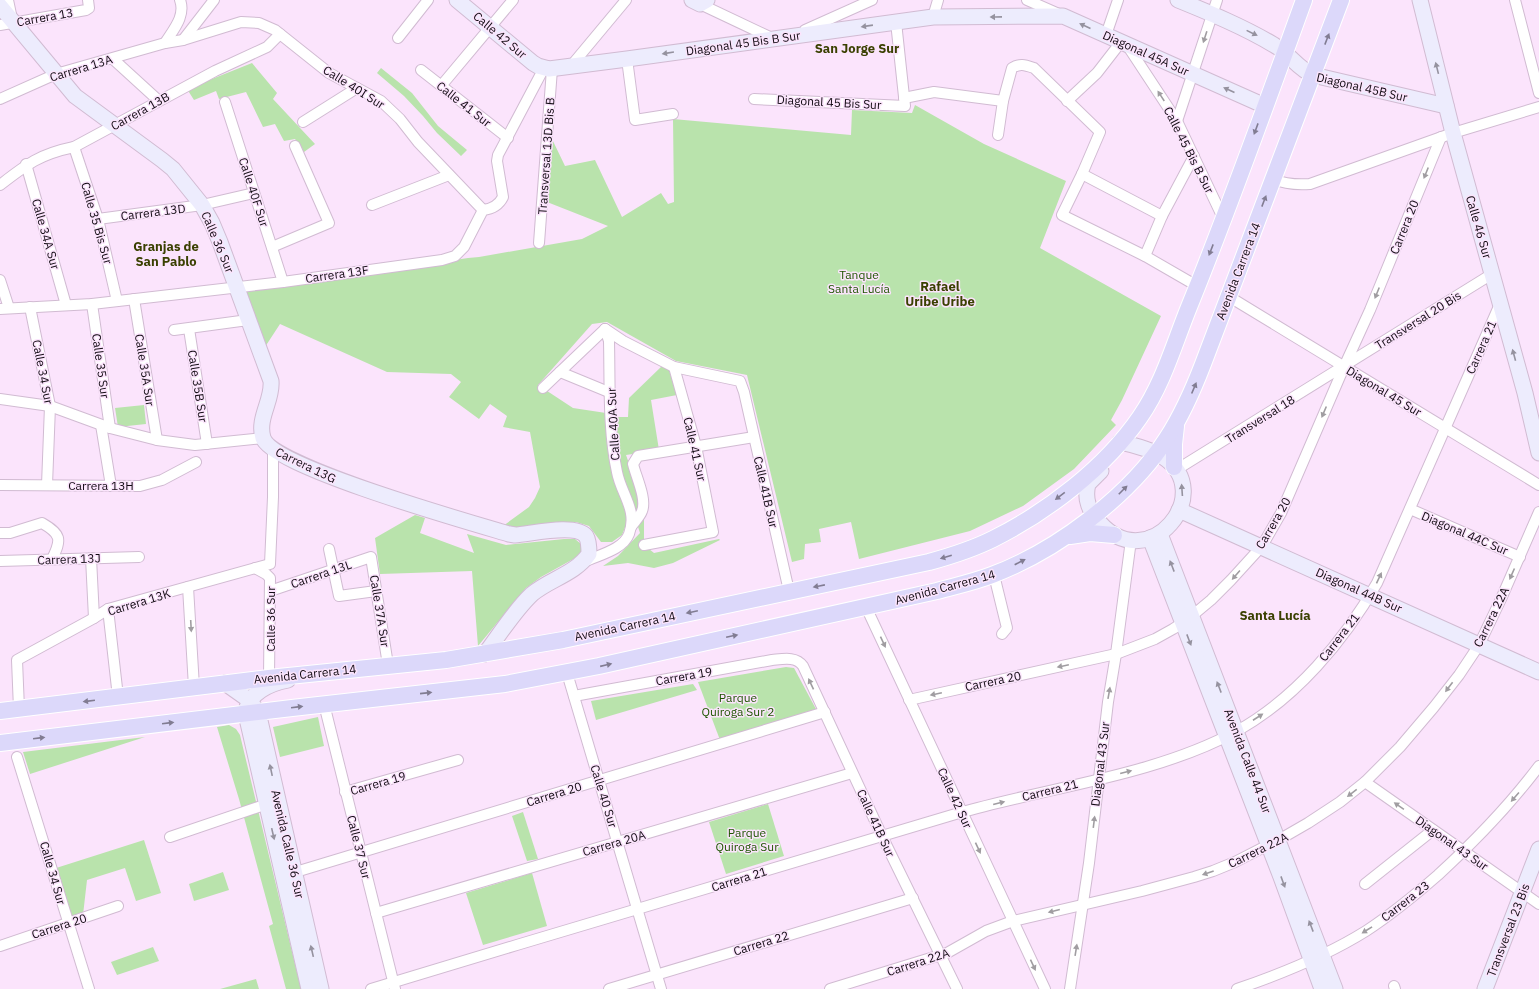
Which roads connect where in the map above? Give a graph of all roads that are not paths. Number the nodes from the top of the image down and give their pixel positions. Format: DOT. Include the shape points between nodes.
graph roads {
  1 [pos="8,0"];
  2 [pos="180,0"];
  3 [pos="214,0"];
  4 [pos="428,0"];
  5 [pos="457,0"];
  6 [pos="513,0"];
  7 [pos="626,0"];
  8 [pos="848,0"];
  9 [pos="872,0"];
  10 [pos="938,0"];
  11 [pos="1023,0"];
  12 [pos="1027,0"];
  13 [pos="1118,0"];
  14 [pos="1178,0"];
  15 [pos="1304,0"];
  16 [pos="1341,0"];
  17 [pos="1420,0"];
  18 [pos="700,1"];
  19 [pos="1516,1"];
  20 [pos="89,4"];
  21 [pos="0,6"];
  22 [pos="1215,7"];
  23 [pos="848,11"];
  24 [pos="1018,16"];
  25 [pos="1063,16"];
  26 [pos="933,17"];
  27 [pos="241,22"];
  28 [pos="896,22"];
  29 [pos="9,23"];
  30 [pos="490,27"];
  31 [pos="280,34"];
  32 [pos="1106,35"];
  33 [pos="792,36"];
  34 [pos="398,38"];
  35 [pos="774,39"];
  36 [pos="183,40"];
  37 [pos="165,43"];
  38 [pos="1124,43"];
  39 [pos="1285,53"];
  40 [pos="1534,56"];
  41 [pos="113,59"];
  42 [pos="627,59"];
  43 [pos="571,66"];
  44 [pos="548,68"];
  45 [pos="421,70"];
  46 [pos="56,74"];
  47 [pos="1193,74"];
  48 [pos="1313,76"];
  49 [pos="441,86"];
  50 [pos="357,88"];
  51 [pos="1539,93"];
  52 [pos="0,99"];
  53 [pos="754,99"];
  54 [pos="159,101"];
  55 [pos="1003,101"];
  56 [pos="1067,101"];
  57 [pos="225,102"];
  58 [pos="904,102"];
  59 [pos="1265,106"];
  60 [pos="1446,106"];
  61 [pos="1539,107"];
  62 [pos="673,114"];
  63 [pos="1177,121"];
  64 [pos="303,122"];
  65 [pos="114,126"];
  66 [pos="1447,134"];
  67 [pos="998,135"];
  68 [pos="508,138"];
  69 [pos="295,146"];
  70 [pos="74,147"];
  71 [pos="1194,156"];
  72 [pos="26,164"];
  73 [pos="1082,174"];
  74 [pos="449,175"];
  75 [pos="1273,179"];
  76 [pos="0,185"];
  77 [pos="254,193"];
  78 [pos="372,205"];
  79 [pos="202,206"];
  80 [pos="483,210"];
  81 [pos="1162,216"];
  82 [pos="1223,218"];
  83 [pos="98,219"];
  84 [pos="539,243"];
  85 [pos="272,247"];
  86 [pos="1145,256"];
  87 [pos="1492,274"];
  88 [pos="0,280"];
  89 [pos="283,282"];
  90 [pos="1197,286"];
  91 [pos="237,287"];
  92 [pos="1228,296"];
  93 [pos="134,299"];
  94 [pos="117,301"];
  95 [pos="92,304"];
  96 [pos="1500,304"];
  97 [pos="66,305"];
  98 [pos="30,307"];
  99 [pos="4,308"];
  100 [pos="248,320"];
  101 [pos="189,329"];
  102 [pos="605,329"];
  103 [pos="174,330"];
  104 [pos="674,367"];
  105 [pos="1344,367"];
  106 [pos="560,372"];
  107 [pos="543,388"];
  108 [pos="611,393"];
  109 [pos="0,399"];
  110 [pos="50,406"];
  111 [pos="1535,418"];
  112 [pos="1177,423"];
  113 [pos="106,426"];
  114 [pos="1445,428"];
  115 [pos="754,437"];
  116 [pos="157,440"];
  117 [pos="268,443"];
  118 [pos="1123,443"];
  119 [pos="207,444"];
  120 [pos="696,446"];
  121 [pos="1156,453"];
  122 [pos="1539,453"];
  123 [pos="196,462"];
  124 [pos="1175,469"];
  125 [pos="0,485"];
  126 [pos="47,485"];
  127 [pos="1539,485"];
  128 [pos="111,486"];
  129 [pos="1179,510"];
  130 [pos="1410,510"];
  131 [pos="1539,512"];
  132 [pos="1094,516"];
  133 [pos="0,533"];
  134 [pos="629,534"];
  135 [pos="1114,535"];
  136 [pos="1155,536"];
  137 [pos="1063,538"];
  138 [pos="1131,540"];
  139 [pos="644,545"];
  140 [pos="1262,546"];
  141 [pos="329,549"];
  142 [pos="138,557"];
  143 [pos="371,557"];
  144 [pos="1520,557"];
  145 [pos="91,558"];
  146 [pos="52,559"];
  147 [pos="0,561"];
  148 [pos="584,562"];
  149 [pos="270,564"];
  150 [pos="255,568"];
  151 [pos="334,570"];
  152 [pos="994,575"];
  153 [pos="188,588"];
  154 [pos="270,591"];
  155 [pos="376,591"];
  156 [pos="789,591"];
  157 [pos="1370,595"];
  158 [pos="866,607"];
  159 [pos="108,609"];
  160 [pos="94,618"];
  161 [pos="1187,619"];
  162 [pos="1002,634"];
  163 [pos="1479,645"];
  164 [pos="485,654"];
  165 [pos="1116,654"];
  166 [pos="794,659"];
  167 [pos="388,665"];
  168 [pos="1539,672"];
  169 [pos="568,673"];
  170 [pos="269,678"];
  171 [pos="225,683"];
  172 [pos="194,687"];
  173 [pos="574,696"];
  174 [pos="118,697"];
  175 [pos="909,700"];
  176 [pos="324,704"];
  177 [pos="19,709"];
  178 [pos="251,709"];
  179 [pos="0,711"];
  180 [pos="824,712"];
  181 [pos="1231,733"];
  182 [pos="0,743"];
  183 [pos="17,757"];
  184 [pos="458,760"];
  185 [pos="1539,766"];
  186 [pos="852,773"];
  187 [pos="1099,778"];
  188 [pos="599,780"];
  189 [pos="1365,782"];
  190 [pos="345,792"];
  191 [pos="267,804"];
  192 [pos="962,812"];
  193 [pos="1433,830"];
  194 [pos="882,836"];
  195 [pos="170,837"];
  196 [pos="618,842"];
  197 [pos="1274,843"];
  198 [pos="1539,849"];
  199 [pos="1464,851"];
  200 [pos="360,852"];
  201 [pos="288,874"];
  202 [pos="1365,884"];
  203 [pos="1522,892"];
  204 [pos="913,898"];
  205 [pos="1083,904"];
  206 [pos="1539,904"];
  207 [pos="118,906"];
  208 [pos="638,909"];
  209 [pos="376,913"];
  210 [pos="1013,921"];
  211 [pos="67,924"];
  212 [pos="0,946"];
  213 [pos="941,956"];
  214 [pos="1317,957"];
  215 [pos="657,974"];
  216 [pos="395,986"];
  217 [pos="89,989"];
  218 [pos="309,989"];
  219 [pos="321,989"];
  220 [pos="371,989"];
  221 [pos="609,989"];
  222 [pos="661,989"];
  223 [pos="830,989"];
  224 [pos="957,989"];
  225 [pos="1044,989"];
  226 [pos="1070,989"];
  227 [pos="1237,989"];
  228 [pos="1322,989"];
  229 [pos="1335,989"];
  230 [pos="1485,989"];
  1 -- 29 [label="street"];
  2 -- 37 [label="street" via="181,17"];
  3 -- 36 [label="street"];
  4 -- 34 [label="street"];
  5 -- 30 [label="street, Calle 42 Sur"];
  6 -- 30 [label="street"];
  7 -- 43 [label="street"];
  8 -- 23 [label="street"];
  9 -- 23 [label="street"];
  10 -- 26 [label="street"];
  11 -- 24 [label="street"];
  12 -- 25 [label="street, Diagonal 45A Sur"];
  13 -- 32 [label="street"];
  14 -- 22 [label="street, Diagonal 45B Sur"];
  15 -- 39 [label="main road, Avenida Carrera 14"];
  48 -- 16 [label="main road, Avenida Carrera 14, one-way"];
  60 -- 17 [label="street, Calle 46 Sur, one-way"];
  18 -- 35 [label="street"];
  19 -- 40 [label="street"];
  20 -- 29 [label="street, Carrera 13" via="86,10"];
  21 -- 29 [label="street, Calle 36 Sur"];
  22 -- 39 [label="street, Diagonal 45B Sur, one-way"];
  22 -- 47 [label="street, one-way"];
  23 -- 33 [label="street"];
  24 -- 25 [label="street, Diagonal 45 Bis B Sur"];
  24 -- 26 [label="street, Diagonal 45 Bis B Sur, one-way"];
  32 -- 25 [label="street, Diagonal 45A Sur, one-way"];
  26 -- 28 [label="street, Diagonal 45 Bis B Sur"];
  27 -- 31 [label="street, Calle 40I Sur" via="259,24"];
  27 -- 36 [label="street, Carrera 13A"];
  28 -- 33 [label="street, Diagonal 45 Bis B Sur, one-way"];
  28 -- 58 [label="street"];
  29 -- 46 [label="street, Calle 36 Sur"];
  30 -- 44 [label="street, Calle 42 Sur" via="533,63"];
  30 -- 49 [label="street"];
  31 -- 50 [label="street, Calle 40I Sur" via="329,73"];
  31 -- 54 [label="street, Carrera 13B" via="267,47"];
  32 -- 38 [label="street, Diagonal 45A Sur"];
  33 -- 35 [label="street, Diagonal 45 Bis B Sur"];
  35 -- 42 [label="street, Diagonal 45 Bis B Sur, one-way"];
  36 -- 37 [label="street, Carrera 13A"];
  37 -- 41 [label="street, Carrera 13A"];
  38 -- 47 [label="street, Diagonal 45A Sur"];
  38 -- 56 [label="street"];
  63 -- 38 [label="street, Calle 45 Bis B Sur, one-way"];
  39 -- 48 [label="street, Diagonal 45B Sur"];
  39 -- 59 [label="main road, Avenida Carrera 14"];
  40 -- 51 [label="street"];
  41 -- 46 [label="street, Carrera 13A"];
  41 -- 54 [label="street"];
  42 -- 43 [label="street, Diagonal 45 Bis B Sur"];
  42 -- 62 [label="street" via="635,120"];
  43 -- 44 [label="street, Diagonal 45 Bis B Sur"];
  44 -- 68 [label="street"];
  44 -- 84 [label="street, Transversal 13D Bis B"];
  45 -- 49 [label="street, Calle 41 Sur"];
  46 -- 52 [label="street, Carrera 13A"];
  46 -- 65 [label="street, Calle 36 Sur" via="75,96"];
  59 -- 47 [label="street, Diagonal 45A Sur, one-way"];
  47 -- 63 [label="street"];
  48 -- 60 [label="street, Diagonal 45B Sur"];
  48 -- 75 [label="main road, Avenida Carrera 14"];
  49 -- 68 [label="street, Calle 41 Sur"];
  50 -- 64 [label="street"];
  50 -- 74 [label="street, Calle 40I Sur" via="381,101"];
  53 -- 58 [label="street, Diagonal 45 Bis Sur"];
  54 -- 65 [label="street, Carrera 13B"];
  55 -- 56 [label="street" via="1009,75 1017,64 1034,68"];
  55 -- 58 [label="street, Diagonal 45 Bis Sur" via="934,92"];
  55 -- 67 [label="street"];
  56 -- 73 [label="street" via="1100,132"];
  57 -- 77 [label="street, Calle 40F Sur"];
  59 -- 82 [label="main road, Avenida Carrera 14, one-way"];
  60 -- 66 [label="street, Calle 46 Sur"];
  61 -- 66 [label="street"];
  63 -- 71 [label="street, Calle 45 Bis B Sur"];
  65 -- 70 [label="street, Carrera 13B"];
  65 -- 79 [label="street, Calle 36 Sur" via="162,160"];
  66 -- 75 [label="street" via="1310,184 1298,185"];
  66 -- 87 [label="street, Calle 46 Sur"];
  66 -- 105 [label="street, Carrera 20, one-way"];
  68 -- 80 [label="street" via="497,161 503,197 493,208"];
  69 -- 85 [label="street" via="329,224"];
  70 -- 72 [label="street, Carrera 13B" via="54,151"];
  70 -- 83 [label="street, Calle 35 Bis Sur"];
  71 -- 81 [label="street"];
  71 -- 82 [label="street, Calle 45 Bis B Sur"];
  72 -- 76 [label="street, Carrera 13B"];
  72 -- 97 [label="street, Calle 34A Sur"];
  73 -- 81 [label="street"];
  73 -- 86 [label="street" via="1062,214"];
  74 -- 78 [label="street"];
  74 -- 80 [label="street, Calle 40I Sur"];
  92 -- 75 [label="main road, Avenida Carrera 14, one-way"];
  77 -- 79 [label="street, Carrera 13D"];
  77 -- 85 [label="street, Calle 40F Sur"];
  79 -- 83 [label="street, Carrera 13D"];
  79 -- 91 [label="street, Calle 36 Sur" via="220,242"];
  80 -- 89 [label="street, Carrera 13F" via="464,246 455,256 442,260"];
  81 -- 86 [label="street"];
  82 -- 90 [label="main road, Avenida Carrera 14, one-way"];
  83 -- 94 [label="street, Calle 35 Bis Sur"];
  85 -- 89 [label="street, Calle 40F Sur"];
  86 -- 90 [label="street"];
  87 -- 96 [label="street, Calle 46 Sur"];
  87 -- 105 [label="street, Transversal 20 Bis"];
  88 -- 99 [label="street"];
  89 -- 91 [label="street, Carrera 13F"];
  90 -- 118 [label="main road, Avenida Carrera 14" via="1159,383"];
  91 -- 93 [label="street, Carrera 13F"];
  91 -- 100 [label="street, Calle 36 Sur"];
  92 -- 105 [label="street, Diagonal 45 Sur"];
  112 -- 92 [label="main road, Avenida Carrera 14, one-way" via="1196,384"];
  93 -- 94 [label="street, Carrera 13F"];
  93 -- 116 [label="street, Calle 35A Sur"];
  94 -- 95 [label="street, Carrera 13F"];
  95 -- 97 [label="street, Carrera 13F"];
  95 -- 113 [label="street, Calle 35 Sur"];
  111 -- 96 [label="street, Calle 46 Sur, one-way"];
  96 -- 114 [label="street, Carrera 21"];
  97 -- 98 [label="street, Carrera 13F"];
  98 -- 99 [label="street, Carrera 13F"];
  98 -- 110 [label="street, Calle 34 Sur"];
  100 -- 101 [label="street"];
  100 -- 117 [label="street, Calle 36 Sur" via="271,385 263,421"];
  101 -- 103 [label="street"];
  101 -- 119 [label="street, Calle 35B Sur"];
  102 -- 104 [label="street"];
  102 -- 106 [label="street"];
  102 -- 108 [label="street, Calle 40A Sur" via="609,341"];
  104 -- 115 [label="street, Calle 41B Sur" via="740,381"];
  104 -- 120 [label="street, Calle 41 Sur"];
  105 -- 114 [label="street, Diagonal 45 Sur"];
  105 -- 124 [label="street, Transversal 18"];
  105 -- 140 [label="street, Carrera 20, one-way" via="1281,513"];
  106 -- 107 [label="street"];
  106 -- 108 [label="street"];
  108 -- 134 [label="street, Calle 40A Sur" via="612,452 617,475 631,509"];
  109 -- 110 [label="street, Carrera 13G"];
  110 -- 113 [label="street, Carrera 13G"];
  110 -- 126 [label="street, Calle 34 Sur"];
  111 -- 122 [label="street, Calle 46 Sur"];
  112 -- 121 [label="main road, Avenida Carrera 14"];
  112 -- 124 [label="main road" via="1174,439"];
  113 -- 116 [label="street, Carrera 13G"];
  113 -- 128 [label="street, Calle 35 Sur"];
  114 -- 127 [label="street, Diagonal 45 Sur"];
  114 -- 130 [label="street, Carrera 21"];
  115 -- 120 [label="street"];
  115 -- 156 [label="street, Calle 41B Sur"];
  116 -- 119 [label="street, Carrera 13G"];
  117 -- 119 [label="street, Carrera 13G"];
  117 -- 148 [label="street, Carrera 13G" via="310,468 357,487 509,534 564,530 582,533 586,536 589,546 589,554"];
  117 -- 149 [label="street, Calle 36 Sur" via="273,497"];
  118 -- 121 [label="street"];
  118 -- 132 [label="street, Avenida Carrera 14" via="1088,484 1088,505"];
  118 -- 156 [label="main road, Avenida Carrera 14, one-way" via="1068,491 992,540 929,562"];
  120 -- 134 [label="street" via="638,456 633,464 644,505"];
  120 -- 139 [label="street, Calle 41 Sur" via="713,532"];
  121 -- 124 [label="street"];
  132 -- 121 [label="main road, Avenida Carrera 14, one-way"];
  123 -- 128 [label="street, Carrera 13H" via="162,480 140,486"];
  129 -- 124 [label="street, one-way" via="1182,486"];
  125 -- 126 [label="street, Carrera 13H"];
  126 -- 128 [label="street, Carrera 13H"];
  129 -- 136 [label="street" via="1172,523"];
  129 -- 140 [label="street, Diagonal 44B Sur"];
  130 -- 144 [label="street, Diagonal 44C Sur"];
  157 -- 130 [label="street, Carrera 21, one-way"];
  131 -- 144 [label="street, Carrera 22A"];
  132 -- 135 [label="street"];
  132 -- 137 [label="main road, Avenida Carrera 14"];
  133 -- 146 [label="street" via="10,533 42,523 54,530 59,538 58,548"];
  134 -- 148 [label="street" via="617,547"];
  135 -- 137 [label="main road" via="1090,533"];
  135 -- 138 [label="street"];
  136 -- 138 [label="street"];
  136 -- 161 [label="street, Avenida Calle 44 Sur"];
  152 -- 137 [label="main road, Avenida Carrera 14, one-way"];
  138 -- 165 [label="street, Diagonal 43 Sur"];
  140 -- 157 [label="street, Diagonal 44B Sur"];
  140 -- 161 [label="street, Carrera 20, one-way" via="1211,600"];
  141 -- 151 [label="street"];
  142 -- 145 [label="street, Carrera 13J"];
  143 -- 151 [label="street, Carrera 13L"];
  143 -- 155 [label="street, Calle 37A Sur"];
  144 -- 163 [label="street, Carrera 22A, one-way"];
  145 -- 146 [label="street, Carrera 13J"];
  145 -- 160 [label="street"];
  146 -- 147 [label="street, Carrera 13J"];
  148 -- 164 [label="street" via="532,595"];
  149 -- 150 [label="street, Carrera 13K"];
  150 -- 153 [label="street, Carrera 13K"];
  150 -- 154 [label="street, Calle 36 Sur" via="270,578"];
  151 -- 154 [label="street, Carrera 13L"];
  151 -- 155 [label="street" via="340,596"];
  152 -- 158 [label="main road, Avenida Carrera 14"];
  152 -- 162 [label="street" via="1007,628"];
  153 -- 159 [label="street, Carrera 13K"];
  153 -- 172 [label="street, one-way"];
  154 -- 170 [label="street, Calle 36 Sur"];
  155 -- 167 [label="street, Calle 37A Sur"];
  156 -- 164 [label="main road, Avenida Carrera 14, one-way" via="563,640"];
  157 -- 163 [label="street, Diagonal 44B Sur"];
  181 -- 157 [label="street, Carrera 21, one-way" via="1288,695 1328,653"];
  169 -- 158 [label="main road, Avenida Carrera 14, one-way"];
  158 -- 175 [label="street, Calle 42 Sur, one-way"];
  159 -- 160 [label="street, Carrera 13K"];
  159 -- 174 [label="street"];
  160 -- 177 [label="street, Carrera 13K" via="17,660"];
  161 -- 165 [label="street, Carrera 20" via="1154,639"];
  161 -- 181 [label="street, Avenida Calle 44 Sur"];
  163 -- 168 [label="street, Diagonal 44B Sur"];
  163 -- 189 [label="street, Carrera 22A, one-way" via="1434,707 1400,747"];
  164 -- 167 [label="main road, Avenida Carrera 14"];
  165 -- 175 [label="street, Carrera 20, one-way"];
  187 -- 165 [label="street, Diagonal 43 Sur, one-way"];
  166 -- 173 [label="street, Carrera 19" via="772,660"];
  180 -- 166 [label="street, Calle 41B Sur, one-way" via="803,666 800,661"];
  167 -- 170 [label="main road, Avenida Carrera 14"];
  167 -- 178 [label="street" via="284,681 260,691"];
  169 -- 173 [label="street, Calle 40 Sur"];
  176 -- 169 [label="main road, Avenida Carrera 14, one-way" via="498,685"];
  170 -- 171 [label="main road, Avenida Carrera 14"];
  171 -- 172 [label="main road, Avenida Carrera 14"];
  171 -- 178 [label="street" via="241,693"];
  172 -- 174 [label="main road, Avenida Carrera 14"];
  173 -- 188 [label="street, Calle 40 Sur"];
  174 -- 177 [label="main road, Avenida Carrera 14, one-way"];
  175 -- 192 [label="street, Calle 42 Sur"];
  178 -- 176 [label="main road, Avenida Carrera 14, one-way"];
  176 -- 190 [label="street, Calle 37 Sur"];
  177 -- 179 [label="main road, Avenida Carrera 14"];
  182 -- 178 [label="main road, Avenida Carrera 14, one-way"];
  178 -- 191 [label="street, Avenida Calle 36 Sur"];
  201 -- 178 [label="street, Avenida Calle 36 Sur, one-way"];
  180 -- 186 [label="street, Calle 41B Sur"];
  180 -- 188 [label="street, Carrera 20"];
  187 -- 181 [label="street, Carrera 21, one-way" via="1156,763"];
  181 -- 197 [label="street, Avenida Calle 44 Sur"];
  183 -- 211 [label="street, Calle 34 Sur"];
  184 -- 190 [label="street, Carrera 19"];
  185 -- 199 [label="street, Carrera 23, one-way" via="1502,811"];
  186 -- 194 [label="street, Calle 41B Sur"];
  186 -- 196 [label="street, Carrera 20A"];
  192 -- 187 [label="street, Carrera 21, one-way"];
  205 -- 187 [label="street, Diagonal 43 Sur, one-way"];
  188 -- 196 [label="street, Calle 40 Sur"];
  188 -- 200 [label="street, Carrera 20"];
  193 -- 189 [label="street, Diagonal 43 Sur, one-way"];
  189 -- 197 [label="street, Carrera 22A, one-way" via="1340,802"];
  190 -- 200 [label="street, Calle 37 Sur"];
  191 -- 195 [label="street"];
  191 -- 201 [label="street, Avenida Calle 36 Sur, one-way"];
  192 -- 194 [label="street, Carrera 21"];
  192 -- 210 [label="street, Calle 42 Sur, one-way"];
  193 -- 199 [label="street, Diagonal 43 Sur"];
  193 -- 202 [label="street"];
  194 -- 204 [label="street, Calle 41B Sur"];
  194 -- 208 [label="street, Carrera 21"];
  196 -- 208 [label="street, Calle 40 Sur"];
  196 -- 209 [label="street, Carrera 20A"];
  197 -- 205 [label="street, Carrera 22A, one-way" via="1235,862 1194,877"];
  197 -- 214 [label="street, Avenida Calle 44 Sur"];
  198 -- 203 [label="street, Transversal 23 Bis"];
  199 -- 203 [label="street, Diagonal 43 Sur"];
  199 -- 214 [label="street, Carrera 23, one-way" via="1391,914"];
  200 -- 201 [label="street, Carrera 20"];
  200 -- 209 [label="street, Calle 37 Sur"];
  201 -- 218 [label="street, Avenida Calle 36 Sur"];
  219 -- 201 [label="street, Avenida Calle 36 Sur, one-way"];
  203 -- 206 [label="street, Diagonal 43 Sur"];
  203 -- 230 [label="street, Transversal 23 Bis"];
  204 -- 213 [label="street, Calle 41B Sur"];
  204 -- 215 [label="street, Carrera 22"];
  205 -- 210 [label="street, Carrera 22A, one-way"];
  226 -- 205 [label="street, Diagonal 43 Sur, one-way"];
  207 -- 211 [label="street, Carrera 20"];
  208 -- 215 [label="street, Calle 40 Sur"];
  208 -- 216 [label="street, Carrera 21"];
  209 -- 216 [label="street, Calle 37 Sur"];
  210 -- 213 [label="street, Carrera 22A" via="986,931"];
  210 -- 225 [label="street, Calle 42 Sur, one-way"];
  211 -- 212 [label="street, Carrera 20"];
  211 -- 217 [label="street, Calle 34 Sur"];
  213 -- 223 [label="street, Carrera 22A"];
  213 -- 224 [label="street, Calle 41B Sur"];
  214 -- 227 [label="street, Carrera 23"];
  214 -- 228 [label="street, Avenida Calle 44 Sur"];
  214 -- 229 [label="street, Avenida Calle 44 Sur"];
  215 -- 221 [label="street, Carrera 22"];
  215 -- 222 [label="street, Calle 40 Sur"];
  216 -- 220 [label="street, Carrera 21"];
}
